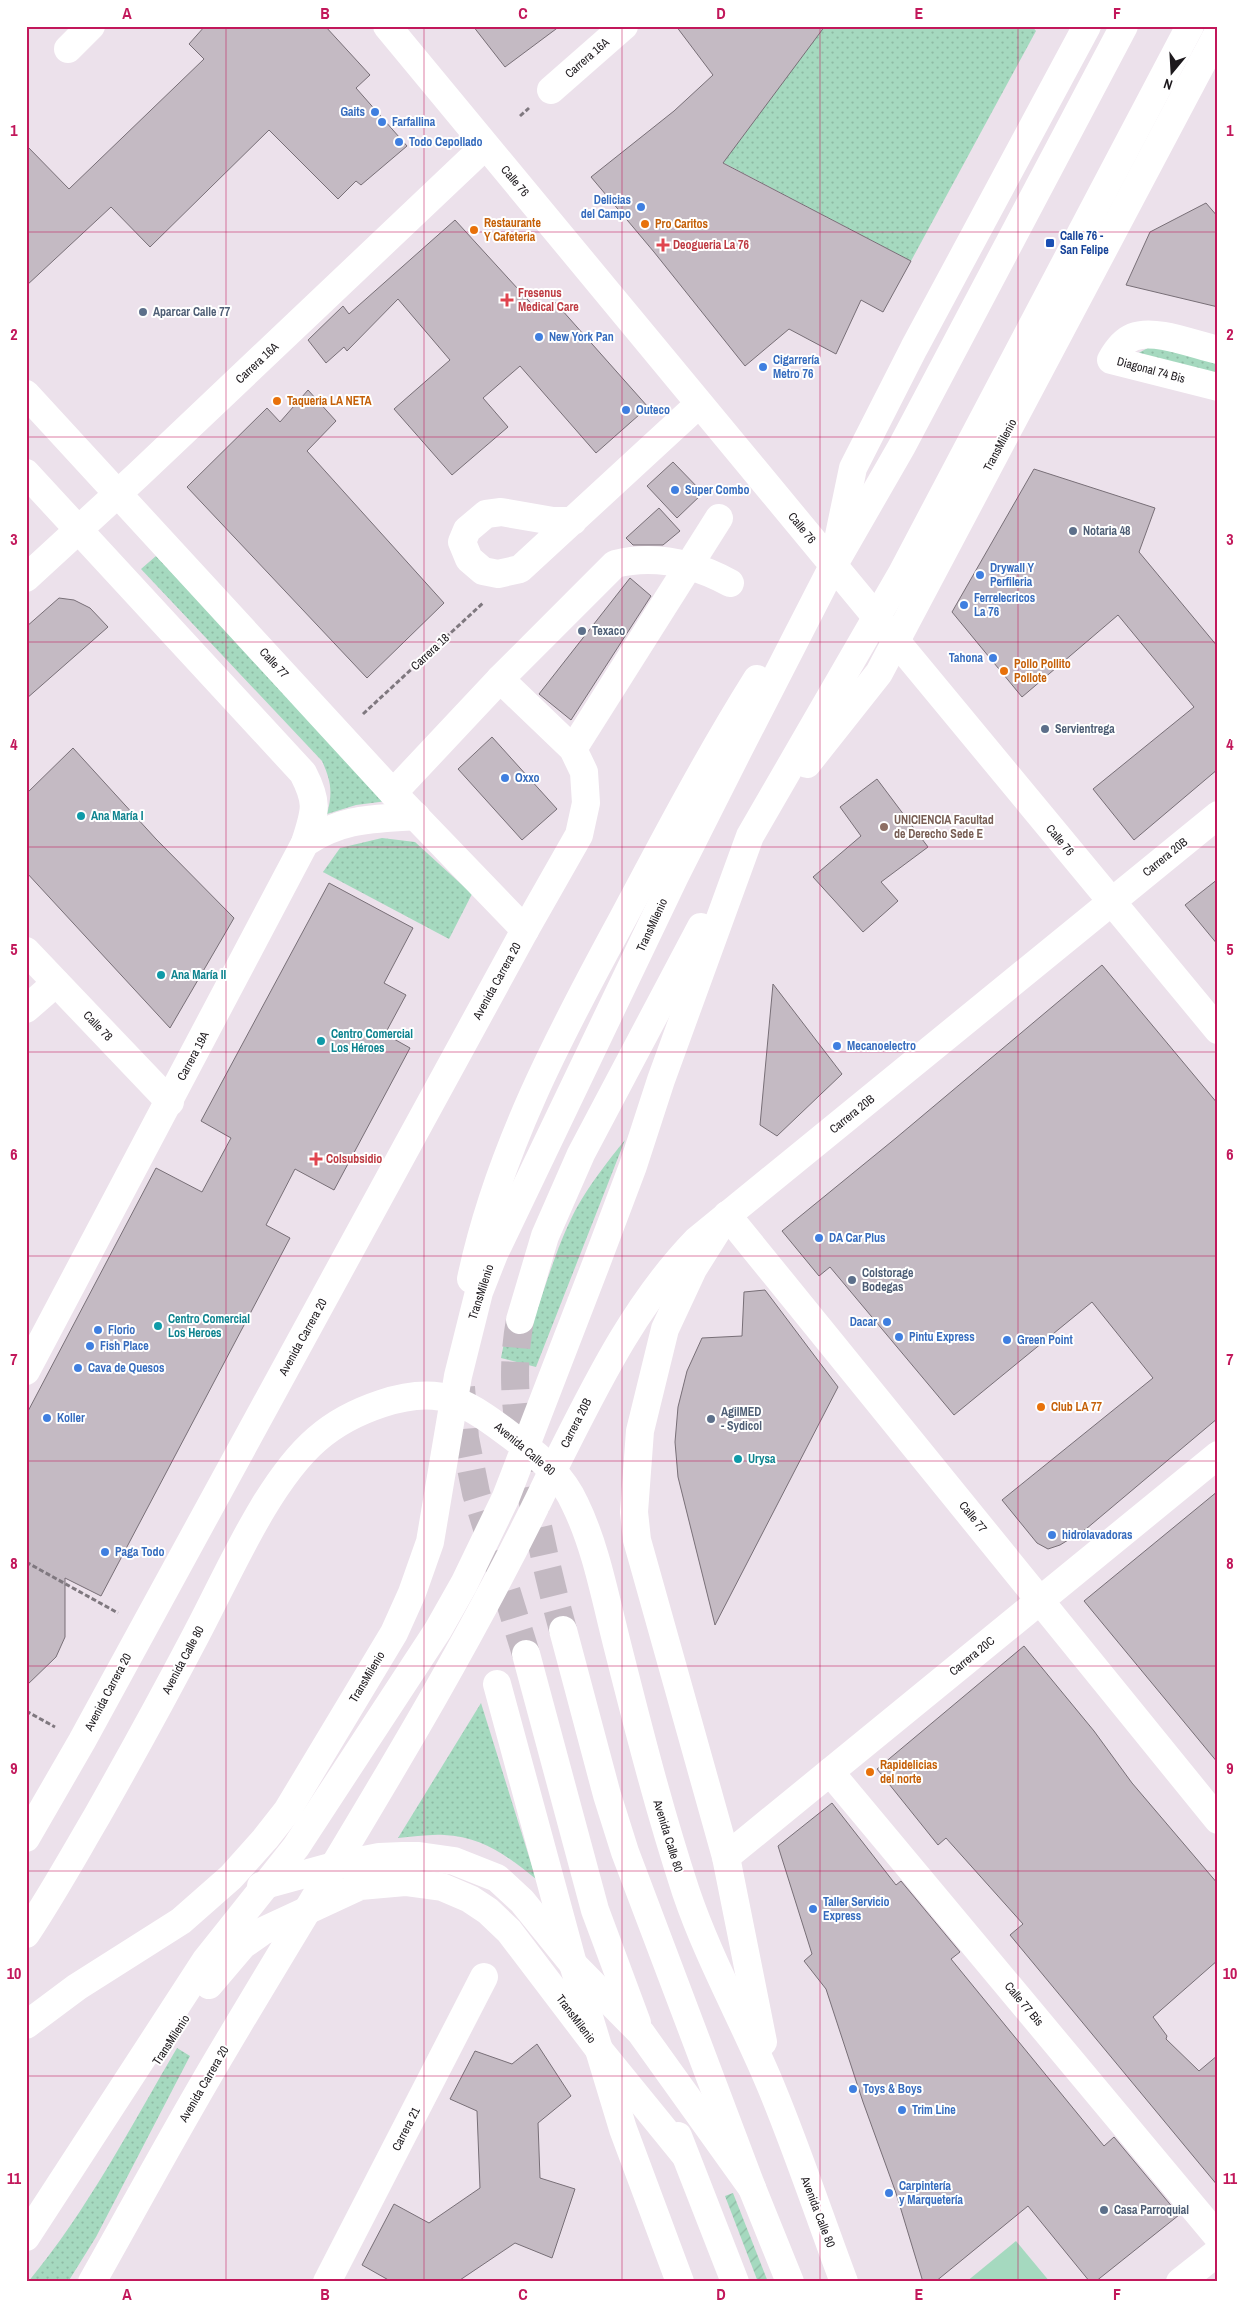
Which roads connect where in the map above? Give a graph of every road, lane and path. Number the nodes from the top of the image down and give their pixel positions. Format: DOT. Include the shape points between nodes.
graph roads {
  1 [pos="91,26"];
  2 [pos="387,26"];
  3 [pos="624,26"];
  4 [pos="1087,26"];
  5 [pos="1124,26"];
  6 [pos="1190,26"];
  7 [pos="1218,33"];
  8 [pos="68,49"];
  9 [pos="551,90"];
  10 [pos="485,146"];
  11 [pos="1218,350"];
  12 [pos="1218,387"];
  13 [pos="26,394"];
  14 [pos="699,404"];
  15 [pos="26,473"];
  16 [pos="118,494"];
  17 [pos="719,518"];
  18 [pos="573,520"];
  19 [pos="79,530"];
  20 [pos="690,564"];
  21 [pos="833,566"];
  22 [pos="26,578"];
  23 [pos="730,583"];
  24 [pos="484,602"];
  25 [pos="875,618"];
  26 [pos="896,642"];
  27 [pos="500,679"];
  28 [pos="340,735"];
  29 [pos="573,749"];
  30 [pos="393,793"];
  31 [pos="1218,815"];
  32 [pos="416,816"];
  33 [pos="750,836"];
  34 [pos="305,843"];
  35 [pos="1111,903"];
  36 [pos="525,930"];
  37 [pos="26,951"];
  38 [pos="56,982"];
  39 [pos="26,1009"];
  40 [pos="1218,1030"];
  41 [pos="170,1102"];
  42 [pos="727,1215"];
  43 [pos="468,1314"];
  44 [pos="520,1320"];
  45 [pos="26,1371"];
  46 [pos="452,1400"];
  47 [pos="525,1446"];
  48 [pos="1218,1455"];
  49 [pos="552,1470"];
  50 [pos="26,1562"];
  51 [pos="1040,1600"];
  52 [pos="143,1627"];
  53 [pos="563,1630"];
  54 [pos="526,1654"];
  55 [pos="497,1684"];
  56 [pos="830,1772"];
  57 [pos="1218,1820"];
  58 [pos="26,1838"];
  59 [pos="726,1857"];
  60 [pos="334,1866"];
  61 [pos="266,1884"];
  62 [pos="308,1909"];
  63 [pos="181,1921"];
  64 [pos="26,1934"];
  65 [pos="573,1964"];
  66 [pos="484,1977"];
  67 [pos="26,2025"];
  68 [pos="641,2033"];
  69 [pos="601,2052"];
  70 [pos="772,2088"];
  71 [pos="684,2154"];
  72 [pos="74,2163"];
  73 [pos="752,2188"];
  74 [pos="26,2237"];
  75 [pos="1218,2237"];
  76 [pos="1218,2252"];
  77 [pos="92,2282"];
  78 [pos="327,2282"];
  79 [pos="680,2282"];
  80 [pos="735,2282"];
  81 [pos="790,2282"];
  82 [pos="844,2282"];
  83 [pos="1180,2282"];
  1 -- 8 [label="main road"];
  2 -- 10 [label="main road, Calle 76"];
  3 -- 9 [label="main road, Carrera 16A"];
  4 -- 21 [label="main road, TransMilenio" via="853,468"];
  5 -- 21 [label="main road, TransMilenio" via="902,446"];
  6 -- 25 [label="main road, TransMilenio" via="902,573"];
  7 -- 26 [label="main road, TransMilenio"];
  10 -- 14 [label="main road, Calle 76"];
  10 -- 16 [label="main road, Carrera 16A"];
  11 -- 12 [label="main road, Diagonal 74 Bis" via="1150,333 1131,338 1118,348 1111,360"];
  13 -- 16 [label="main road, Calle 77"];
  14 -- 18 [label="main road"];
  14 -- 21 [label="main road, Calle 76"];
  15 -- 19 [label="main road"];
  16 -- 19 [label="main road, Carrera 16A"];
  16 -- 28 [label="main road, Calle 77"];
  17 -- 20 [label="main road"];
  19 -- 22 [label="main road, Carrera 16A"];
  19 -- 34 [label="main road" via="303,773 312,790 315,807"];
  20 -- 23 [label="main road"];
  20 -- 27 [label="main road" via="636,560 616,564"];
  20 -- 29 [label="main road"];
  21 -- 25 [label="main road, Calle 76"];
  21 -- 43 [label="main road, TransMilenio" via="674,876"];
  21 -- 43 [label="main road, TransMilenio" via="715,746 534,1091 479,1239"];
  24 -- 28 [label="path, Carrera 18"];
  25 -- 26 [label="main road, Calle 76"];
  25 -- 33 [label="main road, TransMilenio"];
  26 -- 33 [label="main road, TransMilenio" via="879,673"];
  26 -- 35 [label="main road, Calle 76"];
  27 -- 29 [label="main road"];
  27 -- 30 [label="main road"];
  28 -- 30 [label="main road, Calle 77"];
  29 -- 36 [label="main road, Avenida Carrera 20" via="584,772 586,803 580,835"];
  30 -- 32 [label="main road, Calle 77"];
  31 -- 35 [label="main road, Carrera 20B"];
  32 -- 34 [label="main road, Carrera 19A" via="353,822 323,830"];
  32 -- 36 [label="main road, Calle 77"];
  33 -- 44 [label="main road, TransMilenio" via="581,1154 545,1236"];
  33 -- 47 [label="main road, TransMilenio" via="633,1166"];
  34 -- 41 [label="main road, Carrera 19A"];
  35 -- 40 [label="main road, Calle 76"];
  35 -- 42 [label="main road, Carrera 20B"];
  36 -- 52 [label="main road, Avenida Carrera 20"];
  37 -- 38 [label="main road, Calle 78"];
  38 -- 39 [label="main road"];
  38 -- 41 [label="main road, Calle 78"];
  41 -- 45 [label="main road, Carrera 19A"];
  42 -- 49 [label="main road, Carrera 20B" via="697,1240 649,1296 599,1378"];
  42 -- 51 [label="main road, Calle 77"];
  42 -- 59 [label="main road" via="693,1269 666,1329 640,1431 634,1512 637,1540"];
  43 -- 46 [label="main road, TransMilenio"];
  46 -- 47 [label="main road, Avenida Calle 80" via="490,1420"];
  46 -- 63 [label="main road, TransMilenio" via="430,1542 394,1633 287,1811 231,1877"];
  46 -- 64 [label="main road, Avenida Calle 80" via="420,1397 397,1399 375,1406 342,1420 298,1456 254,1525 136,1746"];
  47 -- 49 [label="main road, Avenida Calle 80"];
  47 -- 61 [label="main road, TransMilenio" via="502,1506 438,1630 296,1847"];
  48 -- 51 [label="main road, Carrera 20C"];
  49 -- 60 [label="main road, Avenida Carrera 20" via="465,1642"];
  49 -- 70 [label="main road, Avenida Calle 80" via="575,1503 589,1538 655,1794 687,1896"];
  50 -- 52 [label="path"];
  51 -- 56 [label="main road, Carrera 20C"];
  51 -- 57 [label="main road, Calle 77"];
  52 -- 58 [label="main road, Avenida Carrera 20"];
  53 -- 73 [label="main road, TransMilenio" via="625,1852"];
  54 -- 68 [label="main road, TransMilenio" via="595,1910"];
  55 -- 65 [label="main road"];
  56 -- 59 [label="main road, Carrera 20C"];
  56 -- 75 [label="main road, Calle 77 Bis"];
  59 -- 70 [label="main road"];
  60 -- 61 [label="main road, TransMilenio"];
  60 -- 62 [label="main road, Avenida Carrera 20"];
  60 -- 65 [label="main road, TransMilenio" via="380,1857 419,1856 463,1864 497,1878 522,1901"];
  61 -- 63 [label="main road, TransMilenio"];
  61 -- 72 [label="main road, TransMilenio" via="206,1960"];
  62 -- 69 [label="main road, TransMilenio" via="360,1886 386,1882 442,1887 470,1899 509,1931"];
  62 -- 72 [label="main road, TransMilenio" via="243,1945 219,1970 152,2070"];
  62 -- 77 [label="main road, Avenida Carrera 20"];
  63 -- 67 [label="main road" via="76,1988"];
  65 -- 68 [label="main road, TransMilenio"];
  65 -- 69 [label="main road"];
  66 -- 78 [label="main road, Carrera 21"];
  68 -- 71 [label="main road, TransMilenio"];
  68 -- 73 [label="main road, TransMilenio"];
  69 -- 71 [label="main road, TransMilenio"];
  69 -- 79 [label="main road" via="623,2129"];
  70 -- 82 [label="main road, Avenida Calle 80"];
  71 -- 80 [label="main road, TransMilenio"];
  72 -- 74 [label="main road, TransMilenio"];
  73 -- 81 [label="main road, TransMilenio"];
  76 -- 83 [label="main road"];
}
